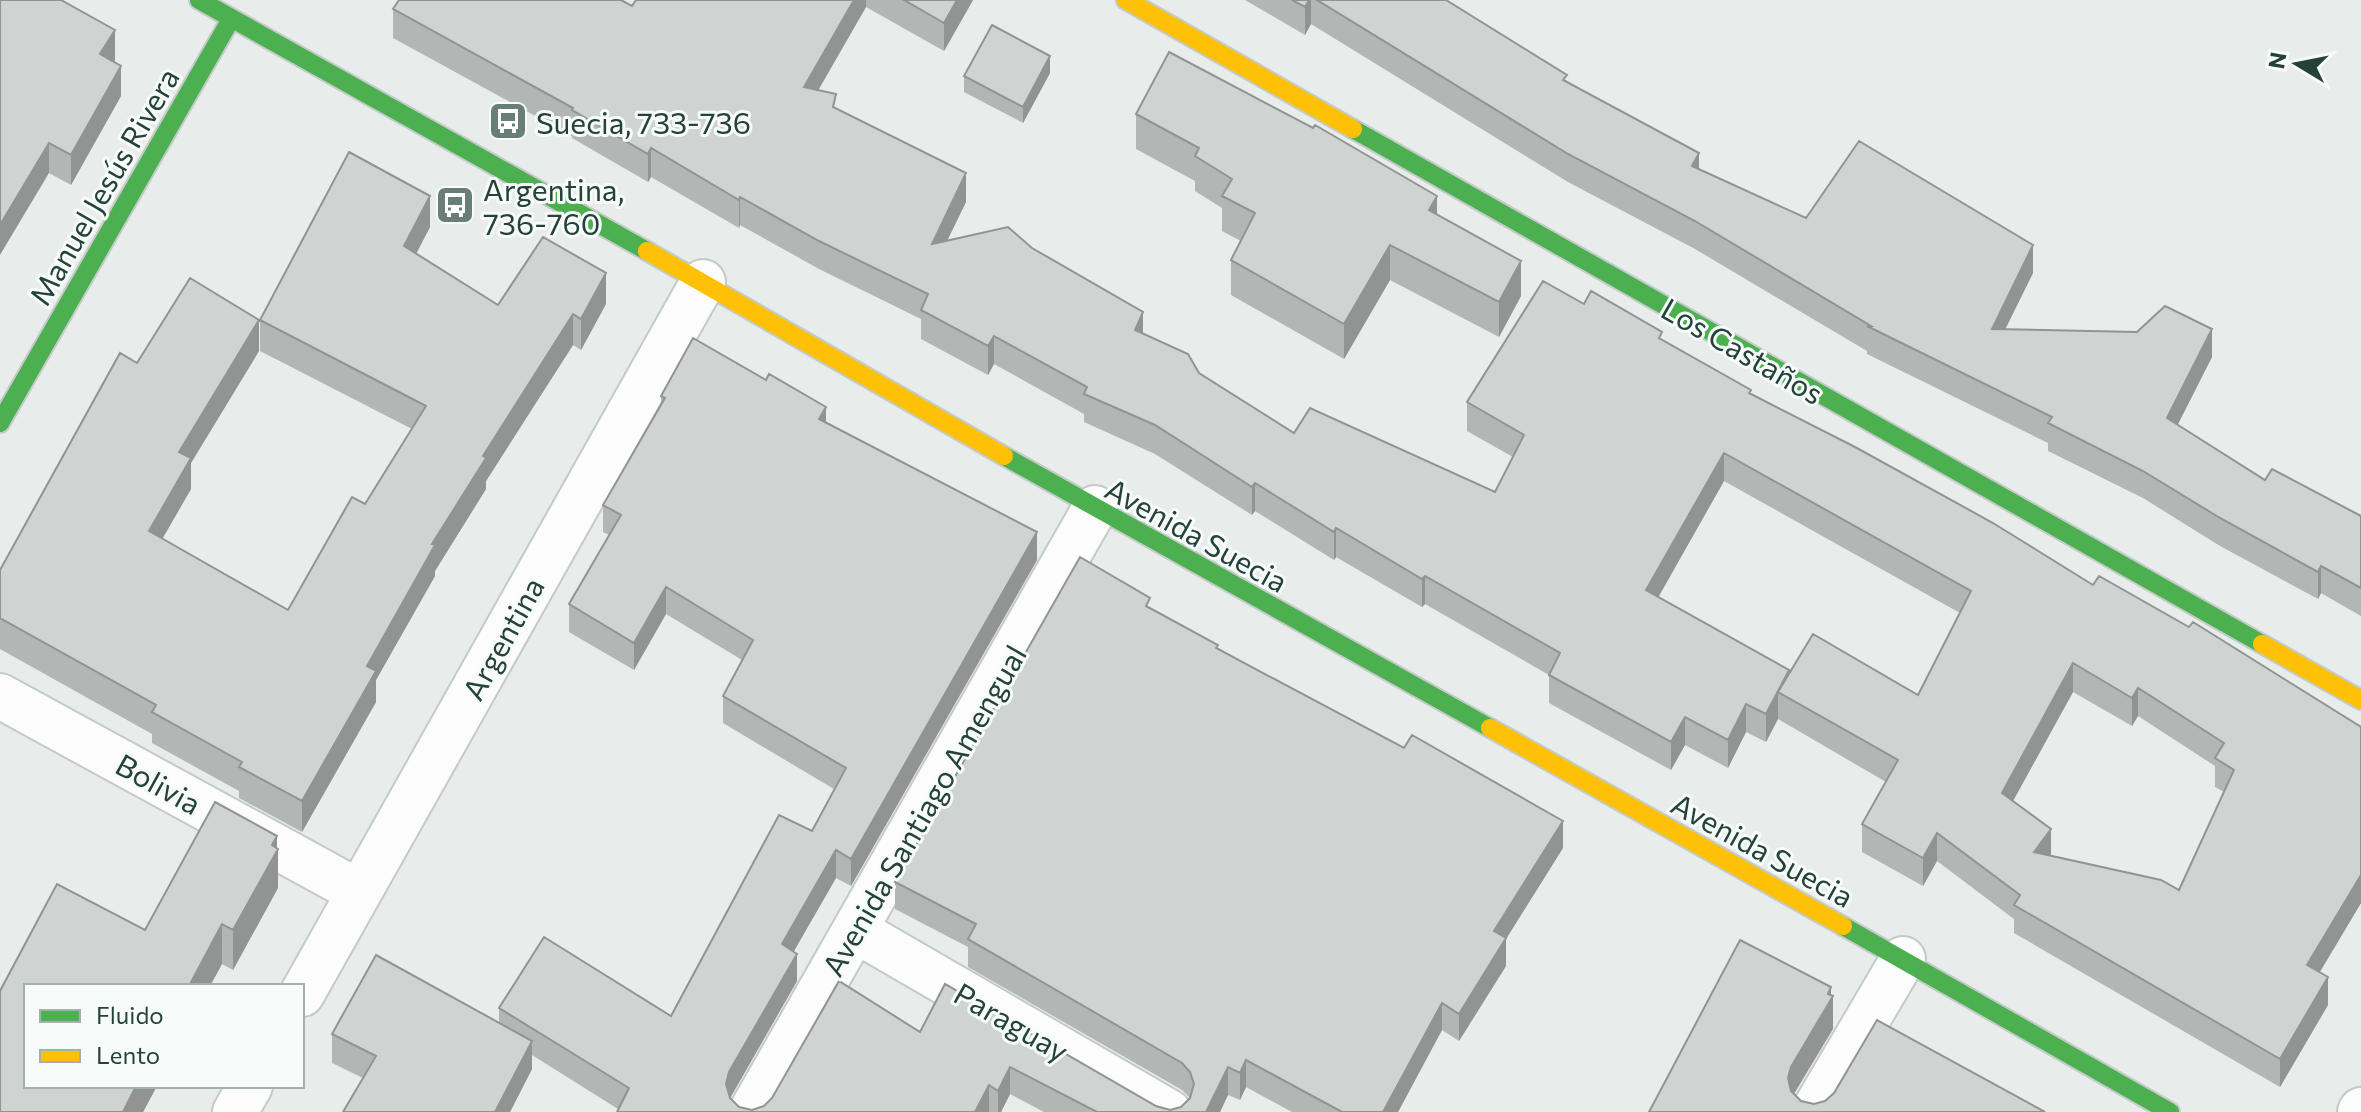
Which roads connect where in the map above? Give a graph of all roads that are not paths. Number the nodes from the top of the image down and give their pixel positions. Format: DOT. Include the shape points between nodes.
graph roads {
  1 [pos="1126,0"];
  2 [pos="224,6"];
  3 [pos="703,282"];
  4 [pos="3,412"];
  5 [pos="1095,508"];
  6 [pos="0,696"];
  7 [pos="2361,700"];
  8 [pos="359,892"];
  9 [pos="855,930"];
  10 [pos="1903,959"];
  11 [pos="304,990"];
  12 [pos="249,1088"];
  13 [pos="235,1112"];
  14 [pos="751,1112"];
  15 [pos="1169,1112"];
  16 [pos="1813,1112"];
  17 [pos="2170,1112"];
  1 -- 7 [label="main road, Los Castaños"];
  2 -- 3 [label="main road, Avenida Suecia"];
  2 -- 4 [label="main road, Manuel Jesús Rivera"];
  3 -- 5 [label="main road, Avenida Suecia"];
  3 -- 8 [label="street, Argentina"];
  5 -- 9 [label="street, Avenida Santiago Amengual"];
  5 -- 10 [label="main road, Avenida Suecia"];
  6 -- 8 [label="street, Bolivia"];
  8 -- 11 [label="street, Argentina"];
  9 -- 14 [label="street, Avenida Santiago Amengual"];
  9 -- 15 [label="street, Paraguay"];
  10 -- 16 [label="street"];
  10 -- 17 [label="main road, Avenida Suecia"];
  12 -- 13 [label="street"];
}
